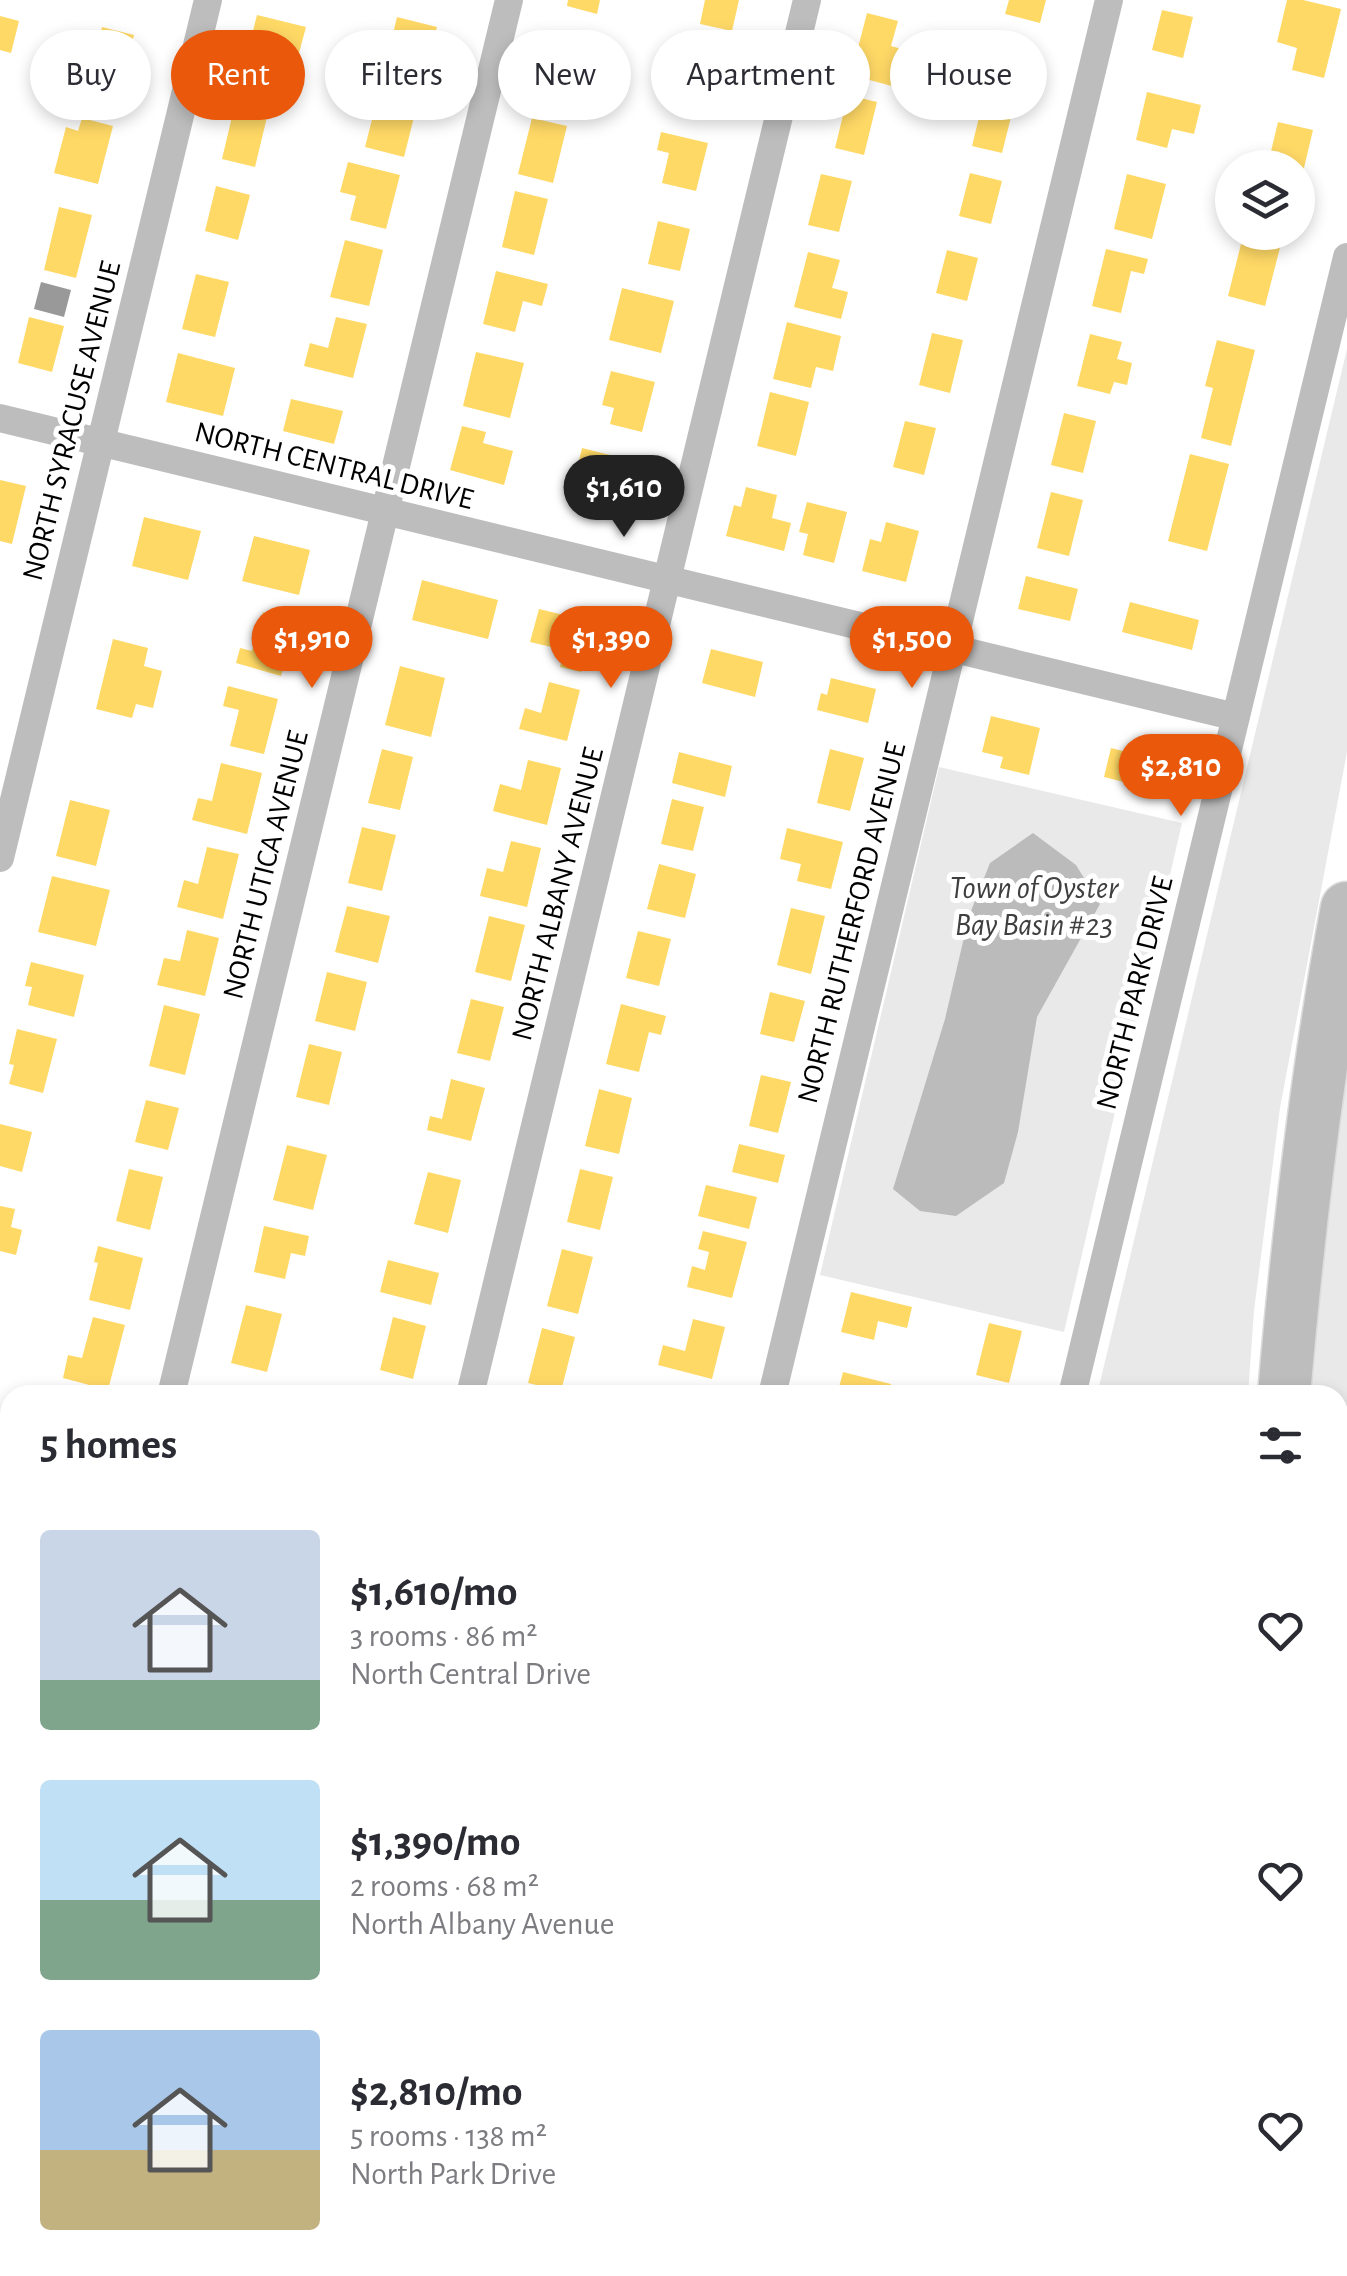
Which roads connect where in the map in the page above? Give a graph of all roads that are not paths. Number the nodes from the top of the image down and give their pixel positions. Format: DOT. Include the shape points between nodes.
graph roads {
  1 [pos="208,0"];
  2 [pos="509,0"];
  3 [pos="807,0"];
  4 [pos="1109,0"];
  5 [pos="1347,257"];
  6 [pos="0,418"];
  7 [pos="100,443"];
  8 [pos="384,512"];
  9 [pos="667,580"];
  10 [pos="952,650"];
  11 [pos="1236,717"];
  12 [pos="0,858"];
  13 [pos="1347,908"];
  14 [pos="173,1385"];
  15 [pos="472,1385"];
  16 [pos="774,1385"];
  17 [pos="1074,1385"];
  18 [pos="1285,1385"];
  1 -- 7 [label="street, NORTH SYRACUSE AVENUE"];
  2 -- 8 [label="street, NORTH UTICA AVENUE"];
  3 -- 9 [label="street, NORTH ALBANY AVENUE"];
  4 -- 10 [label="street, NORTH RUTHERFORD AVENUE"];
  5 -- 11 [label="street, NORTH PARK DRIVE"];
  6 -- 7 [label="street, NORTH CENTRAL DRIVE"];
  7 -- 8 [label="street, NORTH CENTRAL DRIVE"];
  7 -- 12 [label="street, NORTH SYRACUSE AVENUE"];
  8 -- 9 [label="street, NORTH CENTRAL DRIVE"];
  8 -- 14 [label="street, NORTH UTICA AVENUE"];
  9 -- 10 [label="street, NORTH CENTRAL DRIVE"];
  9 -- 15 [label="street, NORTH ALBANY AVENUE"];
  10 -- 11 [label="street, NORTH CENTRAL DRIVE"];
  10 -- 16 [label="street, NORTH RUTHERFORD AVENUE"];
  11 -- 17 [label="street, NORTH PARK DRIVE"];
  13 -- 18 [label="highway"];
}
